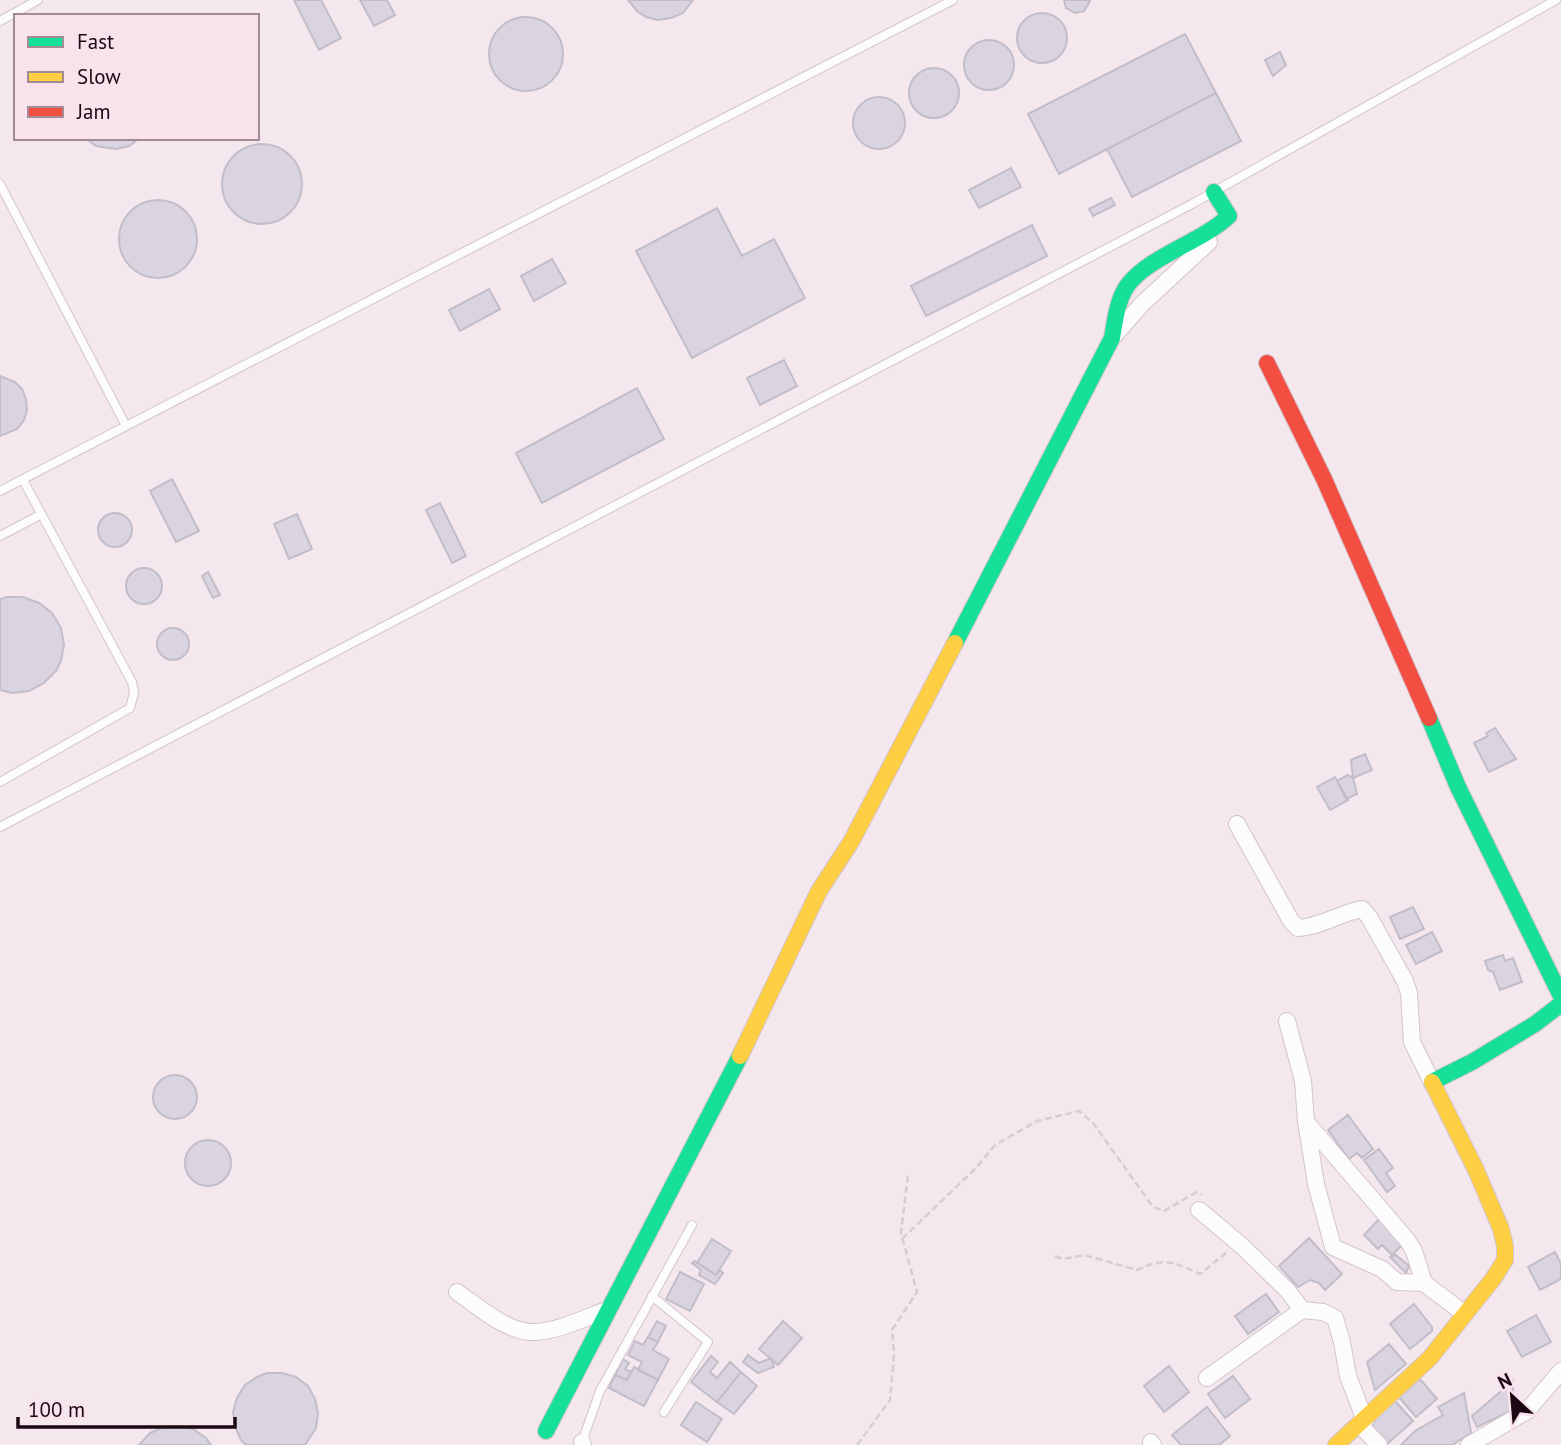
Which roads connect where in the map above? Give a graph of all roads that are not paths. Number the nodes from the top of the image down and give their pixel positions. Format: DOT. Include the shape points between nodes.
graph roads {
  1 [pos="38,0"];
  2 [pos="953,0"];
  3 [pos="1556,0"];
  4 [pos="0,21"];
  5 [pos="0,184"];
  6 [pos="1214,192"];
  7 [pos="1219,228"];
  8 [pos="1112,338"];
  9 [pos="1268,363"];
  10 [pos="126,426"];
  11 [pos="23,480"];
  12 [pos="0,491"];
  13 [pos="40,515"];
  14 [pos="0,536"];
  15 [pos="0,782"];
  16 [pos="1237,824"];
  17 [pos="0,827"];
  18 [pos="1561,996"];
  19 [pos="1561,1004"];
  20 [pos="1287,1021"];
  21 [pos="1432,1082"];
  22 [pos="1306,1121"];
  23 [pos="1199,1210"];
  24 [pos="692,1225"];
  25 [pos="1424,1283"];
  26 [pos="457,1292"];
  27 [pos="652,1296"];
  28 [pos="609,1309"];
  29 [pos="1302,1310"];
  30 [pos="1465,1314"];
  31 [pos="1561,1371"];
  32 [pos="1207,1378"];
  33 [pos="664,1412"];
  34 [pos="1362,1422"];
  35 [pos="546,1431"];
  36 [pos="583,1444"];
  37 [pos="1336,1445"];
  38 [pos="1379,1445"];
  39 [pos="1469,1445"];
  1 -- 4 [label="lane"];
  2 -- 10 [label="lane"];
  3 -- 6 [label="lane"];
  5 -- 10 [label="lane"];
  6 -- 7 [label="street" via="1229,216"];
  6 -- 17 [label="lane"];
  7 -- 8 [label="street"];
  7 -- 8 [label="street" via="1144,269 1128,284"];
  8 -- 28 [label="street" via="882,783 819,891"];
  9 -- 18 [label="street" via="1324,479 1458,787"];
  10 -- 11 [label="lane"];
  11 -- 12 [label="lane"];
  11 -- 13 [label="lane"];
  13 -- 14 [label="lane"];
  13 -- 15 [label="lane" via="134,693 130,708"];
  16 -- 21 [label="street" via="1298,928 1347,911 1362,909 1369,917 1405,981 1412,1042"];
  19 -- 21 [label="street" via="1535,1024"];
  20 -- 22 [label="street" via="1303,1081"];
  21 -- 30 [label="street" via="1476,1170 1506,1246 1505,1260"];
  22 -- 25 [label="street" via="1408,1241"];
  22 -- 25 [label="street" via="1333,1247 1382,1269 1397,1282"];
  23 -- 29 [label="street" via="1242,1246"];
  24 -- 27 [label="lane"];
  25 -- 30 [label="street"];
  26 -- 28 [label="street" via="505,1324 534,1332"];
  27 -- 33 [label="lane" via="708,1342"];
  27 -- 36 [label="lane" via="600,1391"];
  28 -- 35 [label="street"];
  29 -- 32 [label="street"];
  29 -- 34 [label="street" via="1335,1318"];
  30 -- 34 [label="street" via="1430,1358"];
  31 -- 39 [label="street" via="1527,1411"];
  34 -- 37 [label="street"];
  34 -- 38 [label="street"];
}
